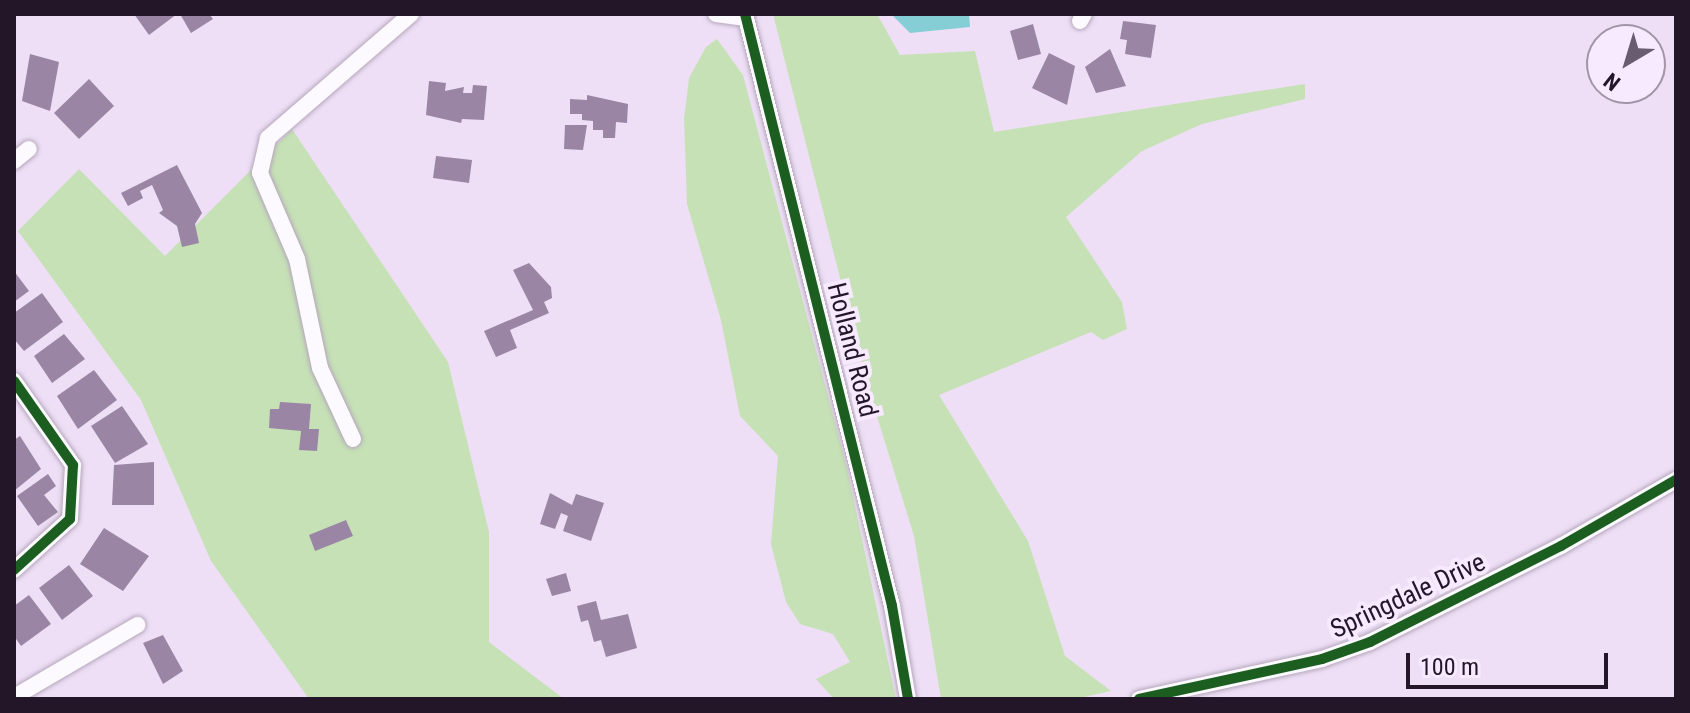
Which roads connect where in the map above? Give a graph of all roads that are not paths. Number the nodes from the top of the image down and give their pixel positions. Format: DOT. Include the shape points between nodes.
graph roads {
  1 [pos="411,14"];
  2 [pos="716,14"];
  3 [pos="746,16"];
  4 [pos="29,149"];
  5 [pos="14,161"];
  6 [pos="14,381"];
  7 [pos="353,439"];
  8 [pos="1676,480"];
  9 [pos="14,570"];
  10 [pos="137,625"];
  11 [pos="14,697"];
  12 [pos="908,699"];
  13 [pos="1139,699"];
  1 -- 7 [label="street" via="268,138 260,173 297,259 320,368"];
  2 -- 3 [label="street"];
  3 -- 12 [label="street, Holland Road" via="892,606"];
  4 -- 5 [label="street"];
  6 -- 9 [label="street" via="73,465 70,519"];
  8 -- 13 [label="street, Springdale Drive" via="1548,553 1370,642 1322,659"];
  10 -- 11 [label="street"];
}
